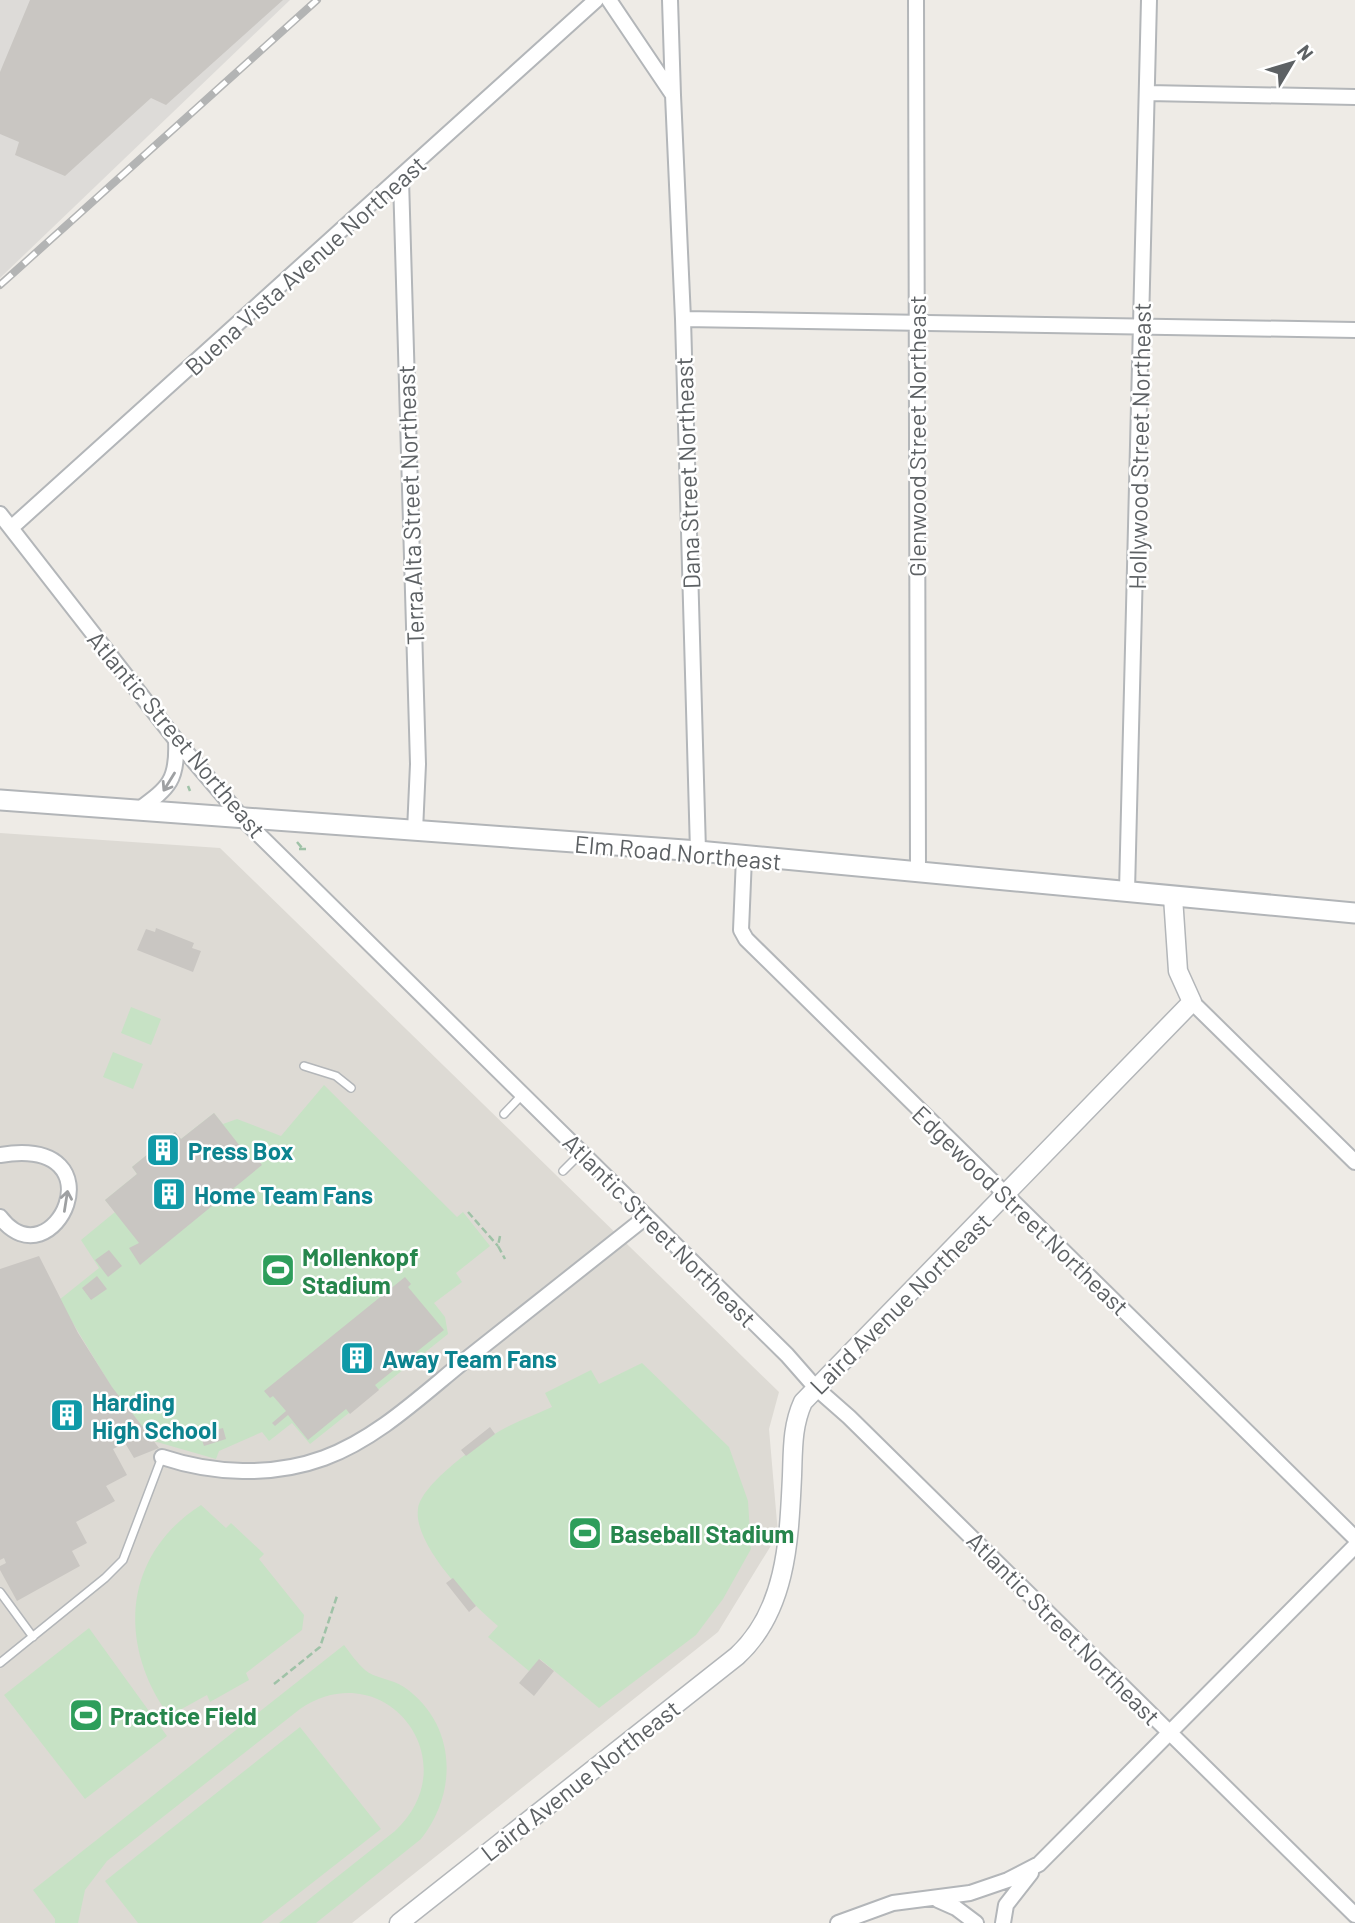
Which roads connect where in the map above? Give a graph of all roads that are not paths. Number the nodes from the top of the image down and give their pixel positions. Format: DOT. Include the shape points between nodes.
graph roads {
  1 [pos="596,0"];
  2 [pos="609,0"];
  3 [pos="670,0"];
  4 [pos="916,0"];
  5 [pos="1149,0"];
  6 [pos="1148,93"];
  7 [pos="673,95"];
  8 [pos="1355,97"];
  9 [pos="401,179"];
  10 [pos="683,319"];
  11 [pos="916,323"];
  12 [pos="1142,326"];
  13 [pos="1355,330"];
  14 [pos="0,514"];
  15 [pos="11,528"];
  16 [pos="176,740"];
  17 [pos="0,800"];
  18 [pos="137,811"];
  19 [pos="244,820"];
  20 [pos="415,831"];
  21 [pos="698,851"];
  22 [pos="744,857"];
  23 [pos="918,872"];
  24 [pos="1127,891"];
  25 [pos="1173,897"];
  26 [pos="1355,913"];
  27 [pos="1192,1002"];
  28 [pos="304,1066"];
  29 [pos="351,1088"];
  30 [pos="522,1095"];
  31 [pos="504,1114"];
  32 [pos="581,1153"];
  33 [pos="0,1155"];
  34 [pos="1355,1162"];
  35 [pos="563,1171"];
  36 [pos="1006,1195"];
  37 [pos="0,1217"];
  38 [pos="646,1217"];
  39 [pos="816,1388"];
  40 [pos="162,1457"];
  41 [pos="1355,1538"];
  42 [pos="1355,1546"];
  43 [pos="0,1592"];
  44 [pos="33,1637"];
  45 [pos="0,1663"];
  46 [pos="1171,1734"];
  47 [pos="1039,1864"];
  48 [pos="936,1899"];
  49 [pos="1355,1915"];
  50 [pos="399,1923"];
  51 [pos="838,1923"];
  52 [pos="976,1923"];
  53 [pos="1003,1923"];
  1 -- 9 [label="street, Buena Vista Avenue Northeast"];
  2 -- 7 [label="street"];
  3 -- 7 [label="street, Dana Street Northeast"];
  4 -- 11 [label="street, Glenwood Street Northeast"];
  5 -- 6 [label="street, Hollywood Street Northeast"];
  6 -- 8 [label="street"];
  6 -- 12 [label="street, Hollywood Street Northeast"];
  7 -- 10 [label="street, Dana Street Northeast"];
  9 -- 15 [label="street, Buena Vista Avenue Northeast"];
  9 -- 20 [label="street, Terra Alta Street Northeast" via="418,764"];
  10 -- 11 [label="street"];
  10 -- 21 [label="street, Dana Street Northeast"];
  11 -- 12 [label="street"];
  11 -- 23 [label="street, Glenwood Street Northeast"];
  12 -- 13 [label="street"];
  12 -- 24 [label="street, Hollywood Street Northeast"];
  14 -- 15 [label="street, Atlantic Street Northeast"];
  15 -- 16 [label="street, Atlantic Street Northeast"];
  16 -- 18 [label="street, one-way" via="174,776 166,790"];
  16 -- 19 [label="street, Atlantic Street Northeast"];
  17 -- 18 [label="main road, Elm Road Northeast"];
  18 -- 19 [label="main road, Elm Road Northeast"];
  19 -- 20 [label="main road, Elm Road Northeast"];
  19 -- 30 [label="street, Atlantic Street Northeast"];
  20 -- 21 [label="main road, Elm Road Northeast"];
  21 -- 22 [label="main road, Elm Road Northeast"];
  22 -- 23 [label="main road, Elm Road Northeast"];
  22 -- 36 [label="street, Edgewood Street Northeast" via="741,930 746,939"];
  23 -- 24 [label="main road, Elm Road Northeast"];
  24 -- 25 [label="main road, Elm Road Northeast"];
  25 -- 26 [label="main road, Elm Road Northeast"];
  25 -- 27 [label="street" via="1178,971"];
  27 -- 34 [label="street"];
  27 -- 36 [label="street, Laird Avenue Northeast"];
  28 -- 29 [label="lane" via="335,1076"];
  30 -- 31 [label="lane"];
  30 -- 32 [label="street, Atlantic Street Northeast"];
  32 -- 35 [label="lane"];
  32 -- 38 [label="street, Atlantic Street Northeast"];
  37 -- 33 [label="street, one-way" via="10,1229 26,1236 55,1226 69,1199 62,1168 53,1160 38,1153"];
  36 -- 39 [label="street, Laird Avenue Northeast"];
  36 -- 41 [label="street, Edgewood Street Northeast"];
  38 -- 39 [label="street, Atlantic Street Northeast"];
  38 -- 40 [label="street" via="393,1418 342,1451 314,1461 247,1471 195,1466"];
  39 -- 46 [label="street, Atlantic Street Northeast"];
  39 -- 50 [label="street, Laird Avenue Northeast" via="796,1418 785,1552 777,1595 758,1633 737,1656"];
  40 -- 44 [label="lane" via="123,1560"];
  42 -- 46 [label="street"];
  43 -- 44 [label="lane"];
  44 -- 45 [label="lane"];
  46 -- 47 [label="street"];
  46 -- 49 [label="street, Atlantic Street Northeast"];
  47 -- 48 [label="street" via="982,1889"];
  47 -- 53 [label="street" via="1006,1905"];
  48 -- 51 [label="street" via="893,1903"];
  48 -- 52 [label="street"];
}
